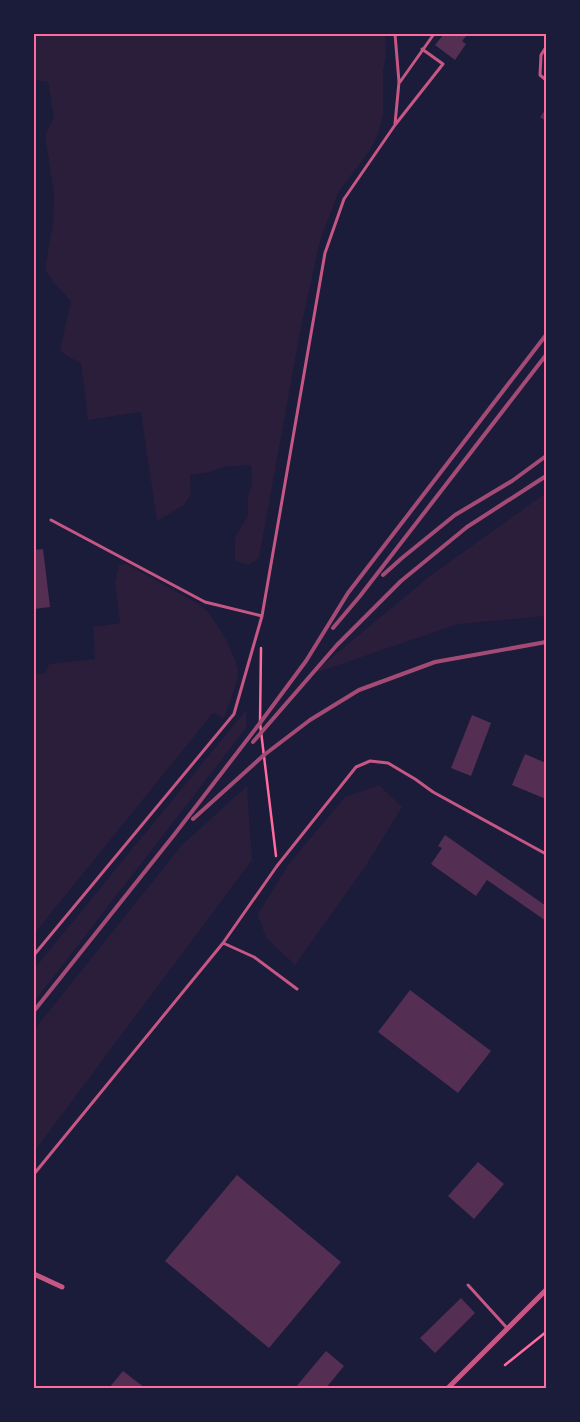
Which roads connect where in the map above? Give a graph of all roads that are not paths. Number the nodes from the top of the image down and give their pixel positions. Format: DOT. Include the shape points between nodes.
graph roads {
  1 [pos="395,34"];
  2 [pos="434,34"];
  3 [pos="546,48"];
  4 [pos="422,49"];
  5 [pos="546,80"];
  6 [pos="399,82"];
  7 [pos="395,124"];
  8 [pos="51,520"];
  9 [pos="262,616"];
  10 [pos="546,854"];
  11 [pos="223,943"];
  12 [pos="34,955"];
  13 [pos="297,989"];
  14 [pos="34,1174"];
  15 [pos="34,1274"];
  16 [pos="468,1285"];
  17 [pos="62,1287"];
  18 [pos="546,1290"];
  19 [pos="508,1328"];
  20 [pos="448,1388"];
  1 -- 6 [label="lane"];
  2 -- 4 [label="lane"];
  3 -- 5 [label="lane" via="541,55 540,75"];
  4 -- 6 [label="lane"];
  4 -- 7 [label="lane" via="443,64"];
  6 -- 7 [label="lane"];
  7 -- 9 [label="lane" via="344,199 325,253"];
  8 -- 9 [label="lane" via="205,602"];
  9 -- 12 [label="lane" via="234,714"];
  10 -- 11 [label="lane" via="432,792 388,764 370,761 356,767 277,866"];
  11 -- 13 [label="lane" via="254,957"];
  11 -- 14 [label="lane"];
  15 -- 17 [label="street"];
  16 -- 19 [label="lane"];
  18 -- 19 [label="street"];
  19 -- 20 [label="street"];
}
